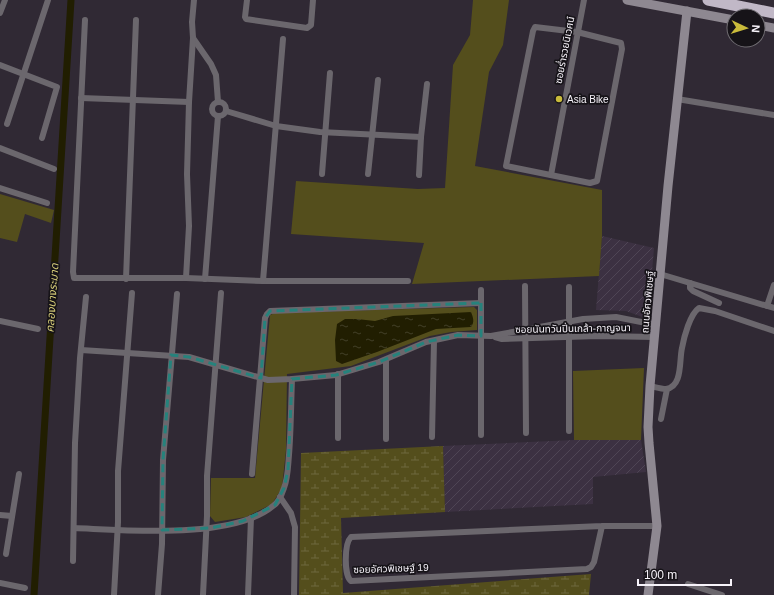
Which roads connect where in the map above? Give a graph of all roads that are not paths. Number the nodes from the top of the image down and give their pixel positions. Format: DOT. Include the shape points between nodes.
graph roads {
  1 [pos="5,0"];
  2 [pos="48,0"];
  3 [pos="194,0"];
  4 [pos="246,0"];
  5 [pos="313,0"];
  6 [pos="584,0"];
  7 [pos="627,0"];
  8 [pos="708,0"];
  9 [pos="687,11"];
  10 [pos="774,12"];
  11 [pos="0,14"];
  12 [pos="726,18"];
  13 [pos="85,20"];
  14 [pos="136,20"];
  15 [pos="577,32"];
  16 [pos="193,38"];
  17 [pos="283,39"];
  18 [pos="0,65"];
  19 [pos="330,73"];
  20 [pos="23,74"];
  21 [pos="378,80"];
  22 [pos="427,84"];
  23 [pos="81,98"];
  24 [pos="677,99"];
  25 [pos="133,100"];
  26 [pos="189,102"];
  27 [pos="218,102"];
  28 [pos="226,111"];
  29 [pos="774,115"];
  30 [pos="218,116"];
  31 [pos="6,124"];
  32 [pos="276,126"];
  33 [pos="325,132"];
  34 [pos="373,135"];
  35 [pos="421,137"];
  36 [pos="42,138"];
  37 [pos="0,148"];
  38 [pos="54,169"];
  39 [pos="322,174"];
  40 [pos="368,174"];
  41 [pos="419,175"];
  42 [pos="551,175"];
  43 [pos="0,188"];
  44 [pos="47,203"];
  45 [pos="660,274"];
  46 [pos="186,278"];
  47 [pos="126,279"];
  48 [pos="205,279"];
  49 [pos="263,281"];
  50 [pos="408,281"];
  51 [pos="690,283"];
  52 [pos="774,285"];
  53 [pos="525,286"];
  54 [pos="569,287"];
  55 [pos="481,290"];
  56 [pos="132,293"];
  57 [pos="221,293"];
  58 [pos="177,294"];
  59 [pos="86,297"];
  60 [pos="481,303"];
  61 [pos="719,303"];
  62 [pos="771,307"];
  63 [pos="0,321"];
  64 [pos="569,322"];
  65 [pos="656,325"];
  66 [pos="38,329"];
  67 [pos="526,330"];
  68 [pos="774,331"];
  69 [pos="481,336"];
  70 [pos="491,336"];
  71 [pos="569,337"];
  72 [pos="655,337"];
  73 [pos="526,338"];
  74 [pos="434,341"];
  75 [pos="81,350"];
  76 [pos="127,353"];
  77 [pos="171,356"];
  78 [pos="386,360"];
  79 [pos="215,365"];
  80 [pos="338,374"];
  81 [pos="261,378"];
  82 [pos="292,379"];
  83 [pos="650,386"];
  84 [pos="667,389"];
  85 [pos="661,418"];
  86 [pos="569,430"];
  87 [pos="526,433"];
  88 [pos="481,435"];
  89 [pos="432,437"];
  90 [pos="338,438"];
  91 [pos="386,439"];
  92 [pos="19,474"];
  93 [pos="252,474"];
  94 [pos="280,497"];
  95 [pos="0,515"];
  96 [pos="12,516"];
  97 [pos="251,518"];
  98 [pos="602,526"];
  99 [pos="657,526"];
  100 [pos="74,528"];
  101 [pos="207,528"];
  102 [pos="118,530"];
  103 [pos="162,530"];
  104 [pos="6,554"];
  105 [pos="72,561"];
  106 [pos="1,583"];
  107 [pos="688,584"];
  108 [pos="25,588"];
  109 [pos="0,590"];
  110 [pos="114,595"];
  111 [pos="158,595"];
  112 [pos="203,595"];
  113 [pos="248,595"];
  114 [pos="294,595"];
  115 [pos="648,595"];
  116 [pos="722,595"];
  1 -- 11 [label="street"];
  2 -- 20 [label="street"];
  3 -- 16 [label="street"];
  4 -- 5 [label="street" via="246,19 307,28 311,25"];
  6 -- 15 [label="street, ซอยร่ำรวยนิเวศน์"];
  7 -- 9 [label="street"];
  8 -- 10 [label="highway"];
  9 -- 12 [label="street"];
  9 -- 24 [label="street, ถนนอัศวพิเชษฐ์"];
  13 -- 23 [label="street"];
  14 -- 25 [label="street"];
  15 -- 42 [label="street, ซอยร่ำรวยนิเวศน์"];
  15 -- 42 [label="street" via="535,27 506,166"];
  15 -- 42 [label="street" via="621,43 622,49 597,181 590,183"];
  16 -- 26 [label="street"];
  16 -- 27 [label="street" via="216,75"];
  17 -- 32 [label="street"];
  18 -- 20 [label="street"];
  19 -- 33 [label="street"];
  20 -- 31 [label="street"];
  20 -- 36 [label="street" via="57,87"];
  21 -- 34 [label="street"];
  22 -- 35 [label="street"];
  23 -- 25 [label="street"];
  23 -- 47 [label="street" via="74,278"];
  24 -- 29 [label="street"];
  24 -- 45 [label="street, ถนนอัศวพิเชษฐ์"];
  25 -- 26 [label="street"];
  25 -- 47 [label="street"];
  26 -- 46 [label="street" via="189,226"];
  27 -- 28 [label="street" via="224,105"];
  27 -- 30 [label="street" via="212,109 213,114"];
  28 -- 30 [label="street"];
  28 -- 32 [label="street"];
  30 -- 48 [label="street"];
  32 -- 33 [label="street"];
  32 -- 49 [label="street"];
  33 -- 34 [label="street"];
  33 -- 39 [label="street"];
  34 -- 35 [label="street"];
  34 -- 40 [label="street"];
  35 -- 41 [label="street"];
  37 -- 38 [label="street"];
  43 -- 44 [label="street"];
  45 -- 51 [label="street"];
  45 -- 65 [label="street, ถนนอัศวพิเชษฐ์"];
  46 -- 47 [label="street"];
  46 -- 48 [label="street"];
  48 -- 49 [label="street"];
  49 -- 50 [label="street"];
  51 -- 61 [label="street" via="693,291"];
  51 -- 62 [label="street"];
  52 -- 62 [label="street"];
  53 -- 67 [label="street"];
  54 -- 64 [label="street"];
  55 -- 60 [label="street"];
  56 -- 76 [label="street"];
  57 -- 79 [label="street"];
  58 -- 77 [label="street"];
  59 -- 75 [label="street"];
  60 -- 69 [label="street"];
  60 -- 81 [label="street" via="270,311 266,314"];
  63 -- 66 [label="street"];
  64 -- 65 [label="street, ซอยนันทวันปิ่นเกล้า-กาญจนา" via="616,318"];
  64 -- 67 [label="street, ซอยนันทวันปิ่นเกล้า-กาญจนา"];
  64 -- 71 [label="street"];
  65 -- 72 [label="street, ถนนอัศวพิเชษฐ์"];
  67 -- 70 [label="street, ซอยนันทวันปิ่นเกล้า-กาญจนา"];
  67 -- 73 [label="street"];
  68 -- 84 [label="street" via="699,308 694,312 685,335 677,380"];
  69 -- 70 [label="street, ซอยนันทวันปิ่นเกล้า-กาญจนา"];
  69 -- 74 [label="street, ซอยนันทวันปิ่นเกล้า-กาญจนา" via="458,335"];
  69 -- 88 [label="street"];
  70 -- 73 [label="street, ซอยนันทวันปิ่นเกล้า-กาญจนา" via="502,339"];
  71 -- 72 [label="street, ซอยนันทวันปิ่นเกล้า-กาญจนา"];
  71 -- 73 [label="street, ซอยนันทวันปิ่นเกล้า-กาญจนา"];
  71 -- 86 [label="street"];
  72 -- 83 [label="street, ถนนอัศวพิเชษฐ์"];
  73 -- 87 [label="street"];
  74 -- 78 [label="street, ซอยนันทวันปิ่นเกล้า-กาญจนา" via="426,342"];
  74 -- 89 [label="street"];
  75 -- 76 [label="street, ซอยนันทวันปิ่นเกล้า-กาญจนา"];
  75 -- 100 [label="street" via="75,443"];
  76 -- 77 [label="street, ซอยนันทวันปิ่นเกล้า-กาญจนา"];
  76 -- 102 [label="street" via="118,471"];
  77 -- 79 [label="street, ซอยนันทวันปิ่นเกล้า-กาญจนา" via="189,357"];
  77 -- 103 [label="street" via="163,460"];
  78 -- 80 [label="street, ซอยนันทวันปิ่นเกล้า-กาญจนา"];
  78 -- 91 [label="street"];
  79 -- 81 [label="street, ซอยนันทวันปิ่นเกล้า-กาญจนา"];
  79 -- 101 [label="street" via="207,476"];
  80 -- 82 [label="street, ซอยนันทวันปิ่นเกล้า-กาญจนา"];
  80 -- 90 [label="street"];
  81 -- 82 [label="street, ซอยนันทวันปิ่นเกล้า-กาญจนา"];
  81 -- 93 [label="street"];
  82 -- 94 [label="street" via="288,470"];
  83 -- 84 [label="street"];
  83 -- 99 [label="street, ถนนอัศวพิเชษฐ์" via="648,438"];
  84 -- 85 [label="street"];
  92 -- 96 [label="street"];
  94 -- 97 [label="street" via="275,505 263,514"];
  94 -- 114 [label="street" via="291,513 295,527"];
  95 -- 96 [label="street"];
  96 -- 104 [label="street"];
  97 -- 101 [label="street"];
  97 -- 113 [label="street"];
  98 -- 98 [label="street, ซอยอัศวพิเชษฐ์ 19" via="351,538 346,550 347,574 351,581 587,569 594,562"];
  98 -- 99 [label="street, ซอยอัศวพิเชษฐ์ 19"];
  99 -- 115 [label="street, ถนนอัศวพิเชษฐ์"];
  100 -- 102 [label="street"];
  100 -- 105 [label="street"];
  101 -- 103 [label="street"];
  101 -- 112 [label="street"];
  102 -- 103 [label="street"];
  102 -- 110 [label="street"];
  103 -- 111 [label="street"];
  106 -- 108 [label="street"];
  106 -- 109 [label="street"];
  107 -- 116 [label="street"];
}
